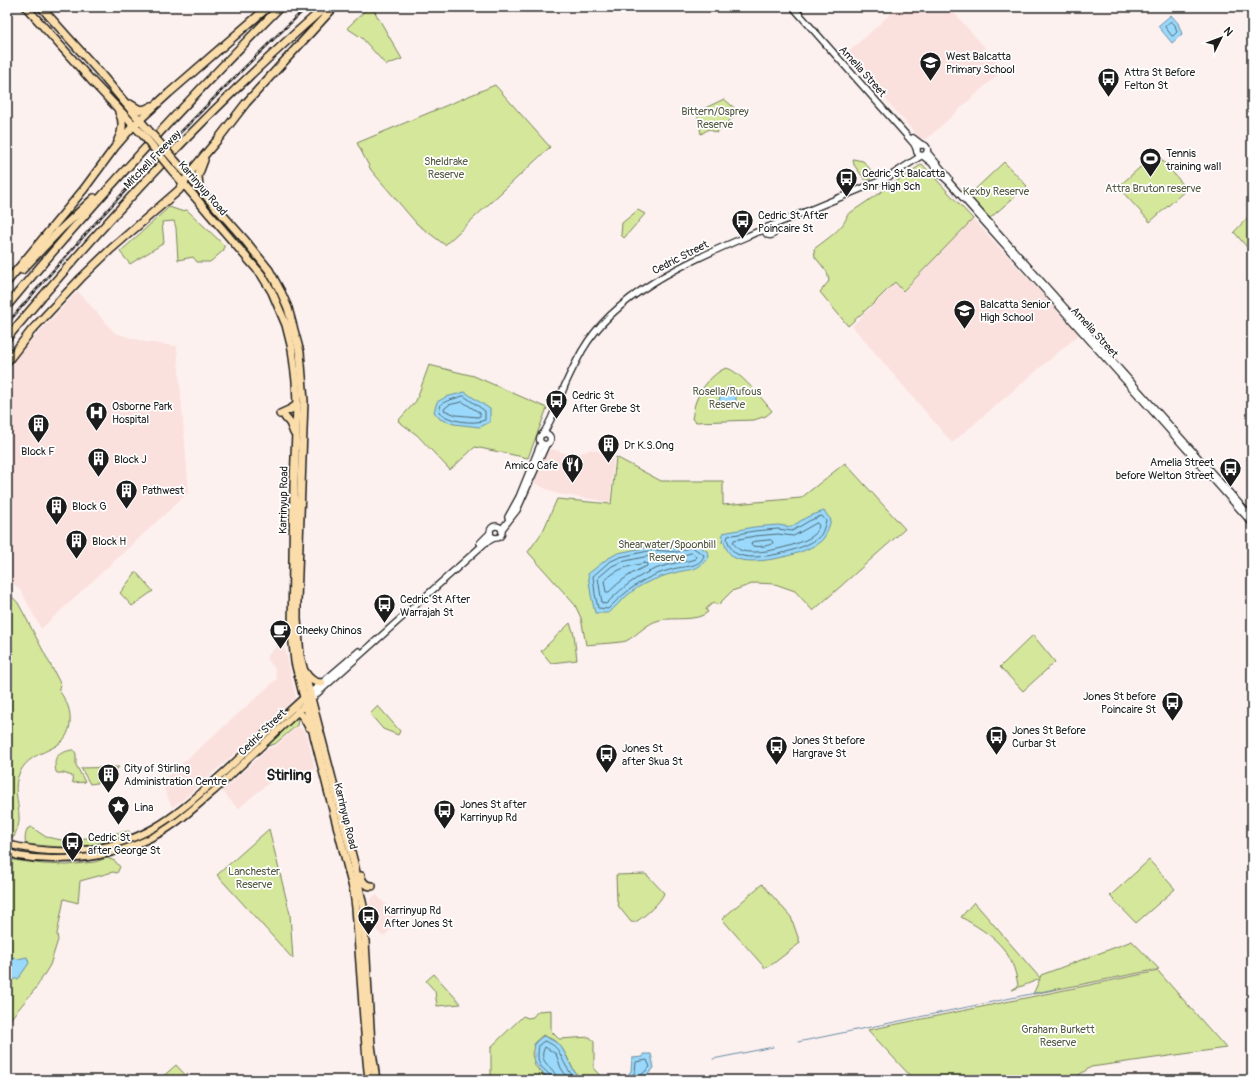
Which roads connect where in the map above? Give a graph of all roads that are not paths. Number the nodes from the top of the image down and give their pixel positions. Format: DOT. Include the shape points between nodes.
graph roads {
  1 [pos="26,7"];
  2 [pos="41,7"];
  3 [pos="268,7"];
  4 [pos="280,7"];
  5 [pos="325,7"];
  6 [pos="334,7"];
  7 [pos="793,7"];
  8 [pos="798,7"];
  9 [pos="100,72"];
  10 [pos="91,80"];
  11 [pos="115,90"];
  12 [pos="169,93"];
  13 [pos="118,107"];
  14 [pos="137,123"];
  15 [pos="146,134"];
  16 [pos="922,145"];
  17 [pos="212,146"];
  18 [pos="114,147"];
  19 [pos="921,153"];
  20 [pos="188,176"];
  21 [pos="112,184"];
  22 [pos="183,184"];
  23 [pos="199,187"];
  24 [pos="170,198"];
  25 [pos="207,210"];
  26 [pos="773,229"];
  27 [pos="765,232"];
  28 [pos="269,270"];
  29 [pos="7,282"];
  30 [pos="7,286"];
  31 [pos="272,292"];
  32 [pos="7,306"];
  33 [pos="7,338"];
  34 [pos="7,362"];
  35 [pos="297,405"];
  36 [pos="550,423"];
  37 [pos="543,434"];
  38 [pos="550,436"];
  39 [pos="296,437"];
  40 [pos="543,444"];
  41 [pos="1252,518"];
  42 [pos="1252,523"];
  43 [pos="501,527"];
  44 [pos="492,535"];
  45 [pos="303,667"];
  46 [pos="322,683"];
  47 [pos="308,699"];
  48 [pos="298,712"];
  49 [pos="315,740"];
  50 [pos="262,742"];
  51 [pos="225,776"];
  52 [pos="7,844"];
  53 [pos="7,852"];
  54 [pos="354,863"];
  55 [pos="372,886"];
  56 [pos="367,983"];
  57 [pos="362,1006"];
  58 [pos="369,1080"];
  59 [pos="376,1080"];
  1 -- 10 [label="highway, Karrinyup Road"];
  2 -- 9 [label="highway, Karrinyup Road"];
  3 -- 12 [label="highway"];
  4 -- 21 [label="highway, Mitchell Freeway"];
  5 -- 33 [label="highway, Mitchell Freeway" via="223,102 148,177 82,249"];
  6 -- 17 [label="highway" via="246,103"];
  7 -- 19 [label="main road, Amelia Street"];
  8 -- 16 [label="main road, Amelia Street"];
  9 -- 10 [label="highway"];
  9 -- 11 [label="highway, Karrinyup Road"];
  10 -- 13 [label="highway, Karrinyup Road"];
  11 -- 12 [label="highway" via="140,110 151,107"];
  11 -- 14 [label="highway, Karrinyup Road"];
  12 -- 14 [label="highway"];
  13 -- 14 [label="highway, Karrinyup Road"];
  13 -- 18 [label="highway" via="122,118 122,130"];
  14 -- 15 [label="highway, Karrinyup Road"];
  14 -- 18 [label="highway"];
  15 -- 20 [label="highway, Karrinyup Road, bridge" via="177,162"];
  15 -- 22 [label="highway, Karrinyup Road, bridge"];
  16 -- 19 [label="main road, Cedric Street" via="919,146"];
  16 -- 19 [label="main road, Amelia Street" via="926,146"];
  17 -- 20 [label="highway"];
  17 -- 23 [label="highway" via="198,176"];
  18 -- 29 [label="highway"];
  19 -- 26 [label="main road, Cedric Street" via="887,178 792,218"];
  19 -- 41 [label="main road, Amelia Street"];
  19 -- 42 [label="main road, Amelia Street"];
  20 -- 22 [label="highway"];
  20 -- 23 [label="highway, Karrinyup Road"];
  21 -- 30 [label="highway" via="81,210"];
  21 -- 32 [label="highway, Mitchell Freeway"];
  22 -- 24 [label="highway"];
  22 -- 25 [label="highway, Karrinyup Road"];
  23 -- 28 [label="highway, Karrinyup Road"];
  24 -- 25 [label="highway" via="181,193 186,194"];
  24 -- 34 [label="highway" via="81,278 31,331"];
  25 -- 31 [label="highway, Karrinyup Road" via="251,262"];
  26 -- 27 [label="main road, Cedric Street" via="768,227"];
  26 -- 27 [label="main road, Cedric Street" via="773,235"];
  27 -- 36 [label="main road, Cedric Street" via="749,236 669,273 613,312 582,351"];
  28 -- 31 [label="highway" via="264,274"];
  28 -- 45 [label="highway, Karrinyup Road" via="290,315 300,352 304,407 297,619"];
  31 -- 35 [label="highway, Karrinyup Road" via="286,325 292,348"];
  35 -- 39 [label="highway, Karrinyup Road"];
  35 -- 39 [label="highway" via="282,415 290,423"];
  36 -- 37 [label="main road, Cedric Street"];
  36 -- 38 [label="main road, Cedric Street"];
  37 -- 38 [label="main road"];
  37 -- 40 [label="main road, Cedric Street" via="540,438"];
  38 -- 40 [label="main road, Cedric Street" via="550,441"];
  39 -- 47 [label="highway, Karrinyup Road" via="292,634 295,662"];
  40 -- 43 [label="main road, Cedric Street" via="517,510"];
  43 -- 44 [label="main road, Cedric Street" via="494,526 491,529"];
  43 -- 44 [label="main road, Cedric Street" via="501,536 498,538"];
  44 -- 46 [label="main road, Cedric Street"];
  44 -- 47 [label="main road, Cedric Street"];
  45 -- 46 [label="highway" via="310,679"];
  45 -- 47 [label="highway, Karrinyup Road"];
  46 -- 47 [label="main road, Cedric Street"];
  47 -- 48 [label="main road, Cedric Street"];
  47 -- 49 [label="highway, Karrinyup Road"];
  47 -- 50 [label="main road, Cedric Street"];
  47 -- 54 [label="highway, Karrinyup Road"];
  48 -- 49 [label="highway"];
  48 -- 50 [label="main road, Cedric Street"];
  49 -- 57 [label="highway, Karrinyup Road" via="354,892"];
  50 -- 51 [label="main road, Cedric Street"];
  51 -- 52 [label="main road, Cedric Street" via="172,817 139,835 114,844 89,850 62,852 20,848"];
  51 -- 53 [label="main road, Cedric Street" via="176,824 117,852 91,858 67,859 43,859"];
  54 -- 55 [label="highway" via="363,883"];
  54 -- 56 [label="highway, Karrinyup Road" via="362,906"];
  56 -- 57 [label="highway" via="366,1004"];
  56 -- 59 [label="highway, Karrinyup Road"];
  57 -- 58 [label="highway, Karrinyup Road"];
}
